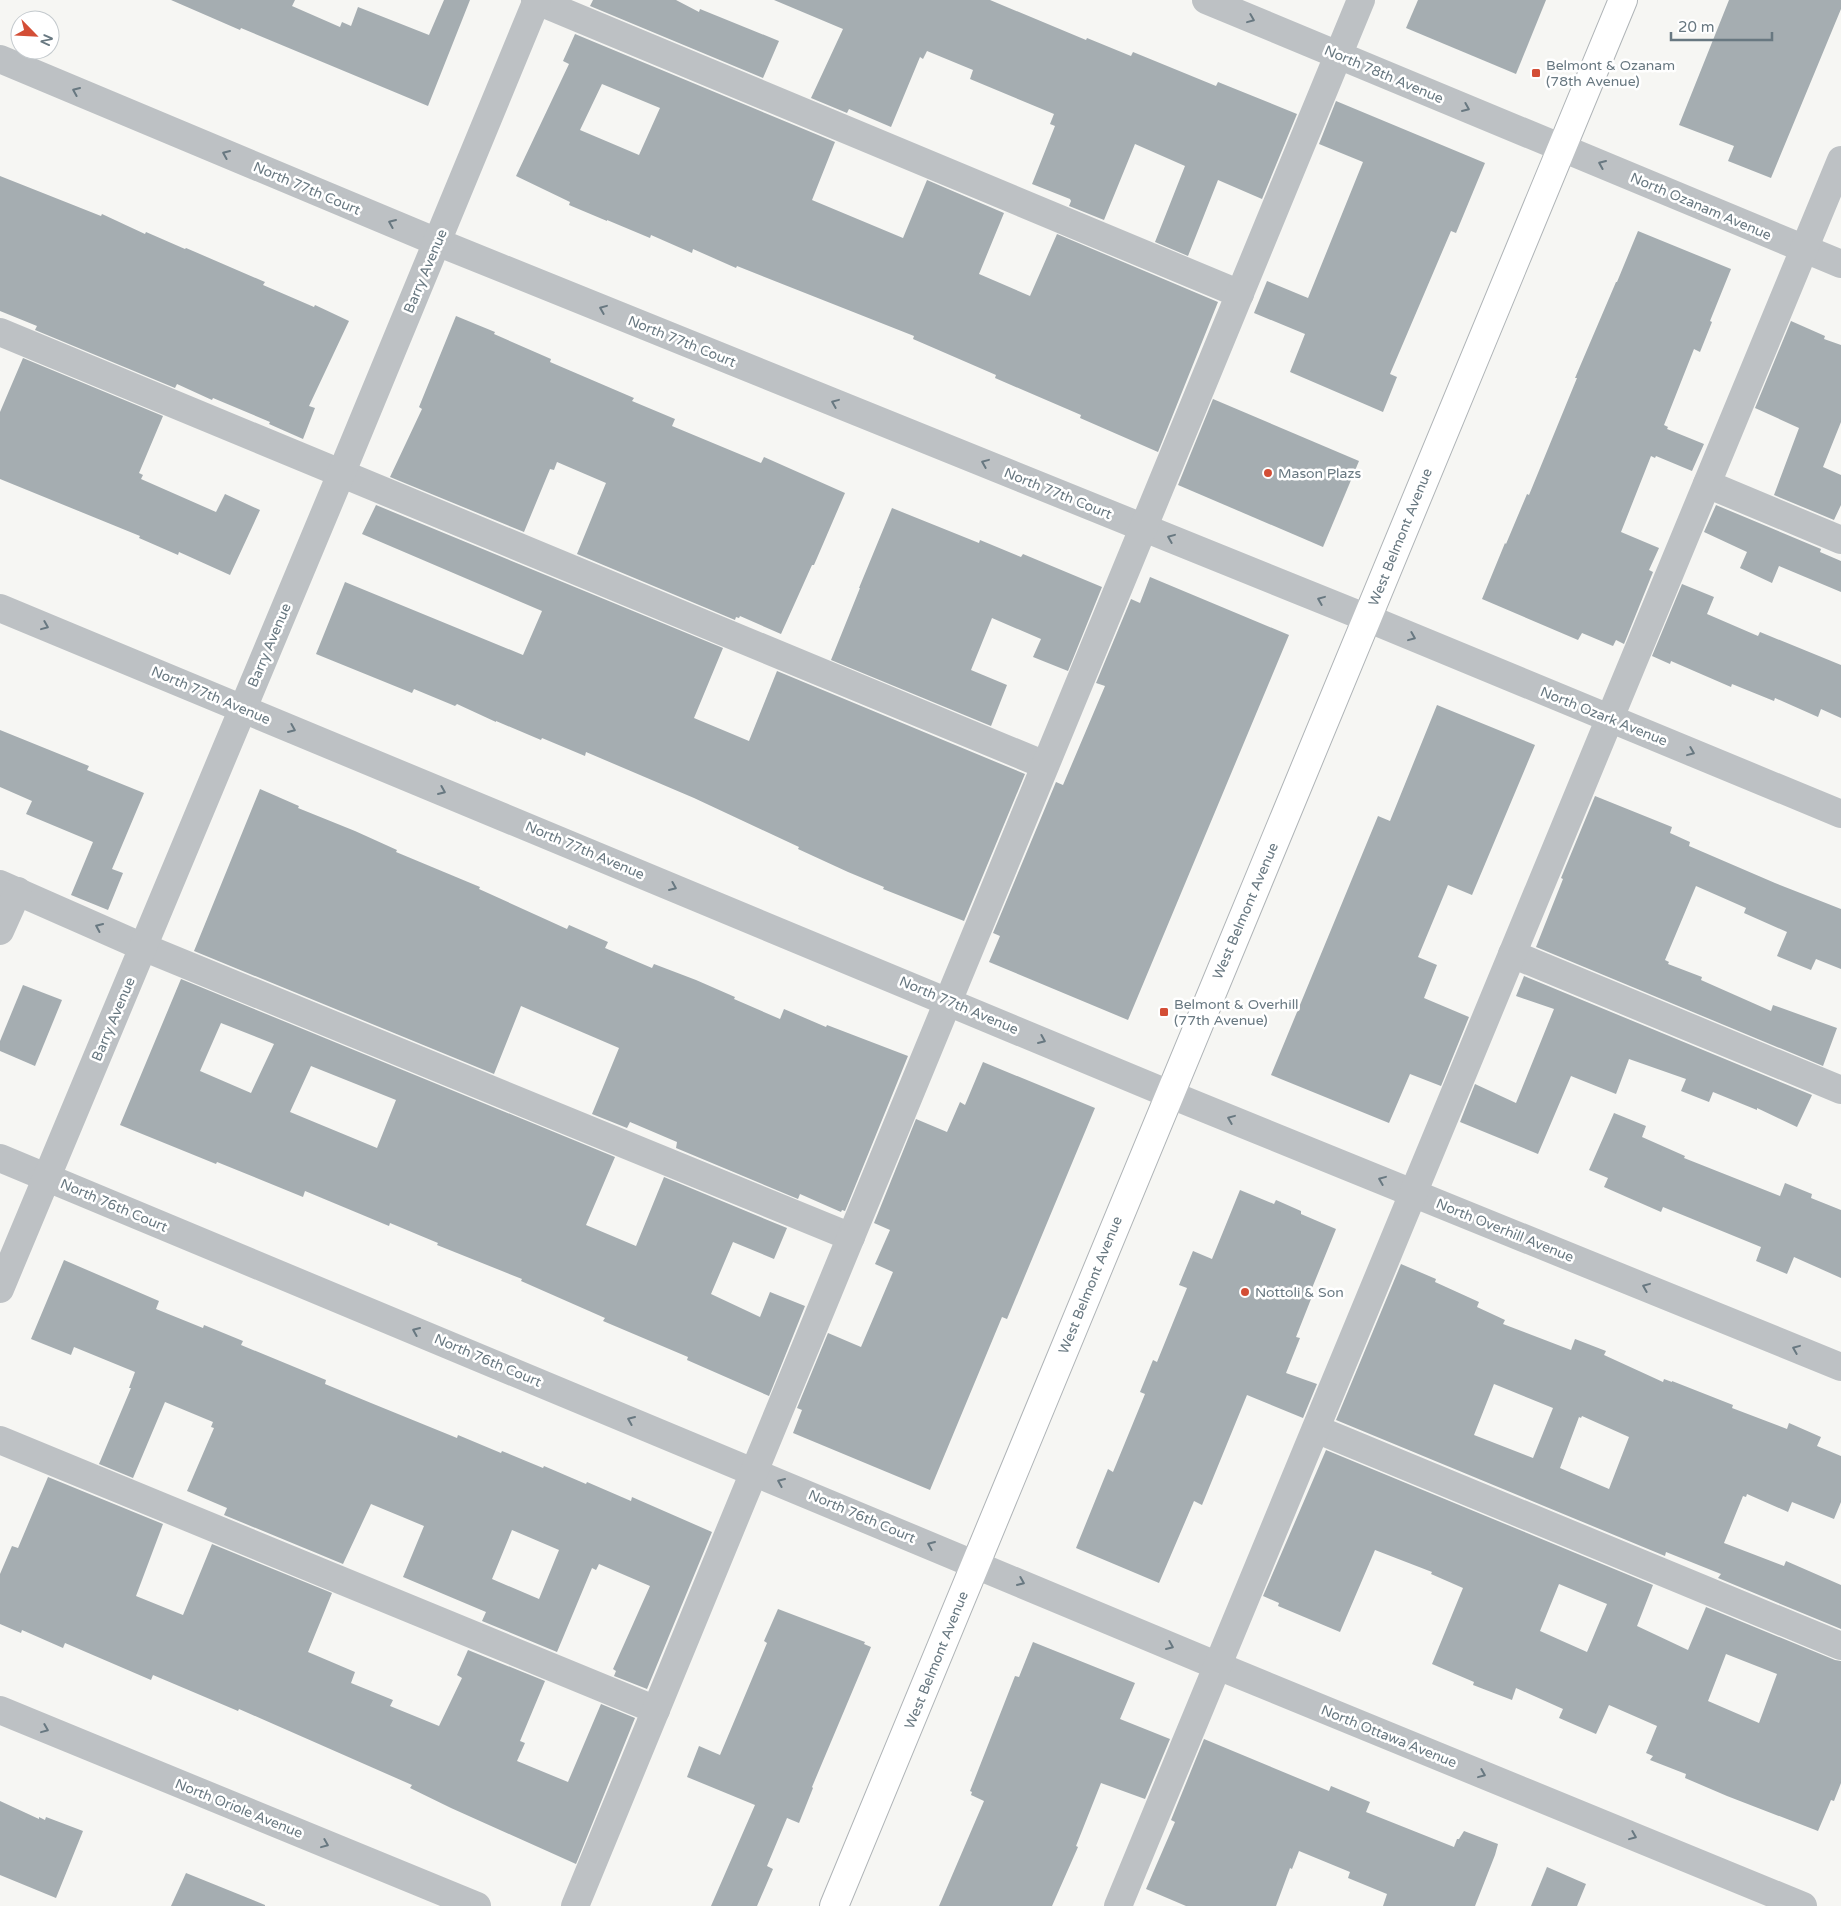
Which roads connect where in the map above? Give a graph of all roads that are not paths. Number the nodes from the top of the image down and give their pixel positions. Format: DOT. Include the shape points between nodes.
graph roads {
  1 [pos="536,0"];
  2 [pos="1206,0"];
  3 [pos="1361,0"];
  4 [pos="1623,0"];
  5 [pos="1339,55"];
  6 [pos="0,59"];
  7 [pos="1562,147"];
  8 [pos="1841,160"];
  9 [pos="437,242"];
  10 [pos="1804,249"];
  11 [pos="1841,264"];
  12 [pos="1240,294"];
  13 [pos="0,332"];
  14 [pos="341,474"];
  15 [pos="1707,484"];
  16 [pos="1144,528"];
  17 [pos="1841,540"];
  18 [pos="0,608"];
  19 [pos="1367,618"];
  20 [pos="243,708"];
  21 [pos="1610,718"];
  22 [pos="1046,766"];
  23 [pos="1841,814"];
  24 [pos="9,888"];
  25 [pos="0,931"];
  26 [pos="143,947"];
  27 [pos="1512,954"];
  28 [pos="949,1001"];
  29 [pos="1841,1090"];
  30 [pos="1169,1094"];
  31 [pos="0,1158"];
  32 [pos="47,1177"];
  33 [pos="1414,1192"];
  34 [pos="851,1237"];
  35 [pos="0,1289"];
  36 [pos="1841,1367"];
  37 [pos="1316,1429"];
  38 [pos="0,1440"];
  39 [pos="754,1471"];
  40 [pos="976,1563"];
  41 [pos="1841,1646"];
  42 [pos="1218,1666"];
  43 [pos="0,1710"];
  44 [pos="656,1710"];
  45 [pos="1125,1904"];
  46 [pos="477,1906"];
  47 [pos="575,1906"];
  48 [pos="834,1906"];
  49 [pos="1803,1906"];
  1 -- 9 [label="street, Barry Avenue"];
  1 -- 12 [label="street"];
  2 -- 5 [label="street, North 78th Avenue, one-way"];
  3 -- 5 [label="street"];
  4 -- 7 [label="main road, West Belmont Avenue"];
  5 -- 7 [label="street, North 78th Avenue, one-way"];
  5 -- 12 [label="street"];
  9 -- 6 [label="street, North 77th Court, one-way"];
  10 -- 7 [label="street, North Ozanam Avenue, one-way"];
  7 -- 19 [label="main road, West Belmont Avenue"];
  8 -- 10 [label="street"];
  9 -- 14 [label="street, Barry Avenue"];
  16 -- 9 [label="street, North 77th Court, one-way"];
  10 -- 11 [label="street, North Ozanam Avenue"];
  10 -- 15 [label="street"];
  12 -- 16 [label="street"];
  13 -- 14 [label="street"];
  14 -- 20 [label="street, Barry Avenue"];
  14 -- 22 [label="street"];
  15 -- 17 [label="street"];
  15 -- 21 [label="street"];
  19 -- 16 [label="street, North 77th Court, one-way"];
  16 -- 22 [label="street"];
  18 -- 20 [label="street, North 77th Avenue, one-way"];
  19 -- 21 [label="street, North Ozark Avenue, one-way"];
  19 -- 30 [label="main road, West Belmont Avenue"];
  20 -- 26 [label="street, Barry Avenue"];
  20 -- 28 [label="street, North 77th Avenue, one-way"];
  21 -- 23 [label="street, North Ozark Avenue, one-way"];
  21 -- 27 [label="street"];
  22 -- 28 [label="street"];
  24 -- 25 [label="street"];
  26 -- 24 [label="street, one-way"];
  26 -- 32 [label="street, Barry Avenue"];
  26 -- 34 [label="street"];
  27 -- 29 [label="street"];
  27 -- 33 [label="street"];
  28 -- 30 [label="street, North 77th Avenue, one-way"];
  28 -- 34 [label="street"];
  33 -- 30 [label="street, North Overhill Avenue, one-way"];
  30 -- 40 [label="main road, West Belmont Avenue"];
  31 -- 32 [label="street, North 76th Court"];
  32 -- 35 [label="street, Barry Avenue"];
  39 -- 32 [label="street, North 76th Court, one-way"];
  36 -- 33 [label="street, North Overhill Avenue, one-way"];
  33 -- 37 [label="street"];
  34 -- 39 [label="street"];
  37 -- 41 [label="street"];
  37 -- 42 [label="street"];
  38 -- 44 [label="street"];
  40 -- 39 [label="street, North 76th Court, one-way"];
  39 -- 44 [label="street"];
  40 -- 42 [label="street, North Ottawa Avenue, one-way"];
  40 -- 48 [label="main road, West Belmont Avenue"];
  42 -- 45 [label="street"];
  42 -- 49 [label="street, North Ottawa Avenue, one-way"];
  43 -- 46 [label="street, North Oriole Avenue, one-way"];
  44 -- 47 [label="street"];
}
